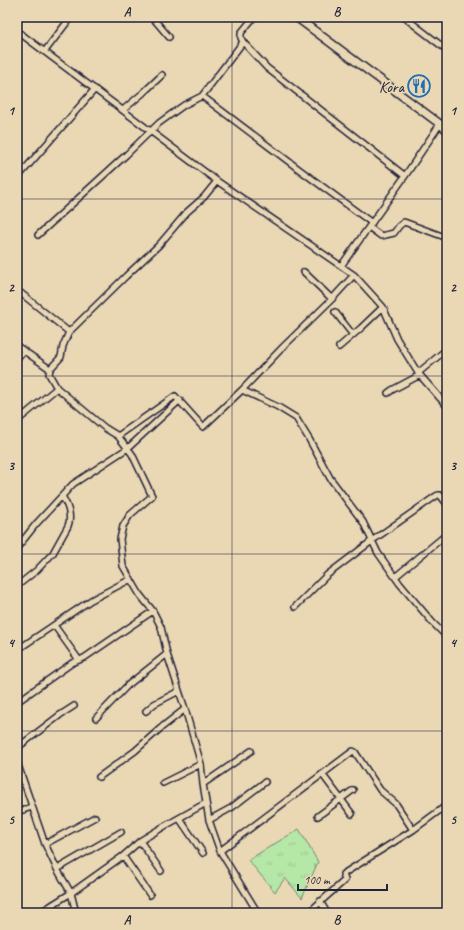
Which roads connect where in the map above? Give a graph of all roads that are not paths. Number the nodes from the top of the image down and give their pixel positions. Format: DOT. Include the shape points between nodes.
graph roads {
  1 [pos="71,17"];
  2 [pos="152,17"];
  3 [pos="254,17"];
  4 [pos="296,17"];
  5 [pos="404,17"];
  6 [pos="17,30"];
  7 [pos="169,37"];
  8 [pos="243,42"];
  9 [pos="447,50"];
  10 [pos="45,51"];
  11 [pos="162,75"];
  12 [pos="95,89"];
  13 [pos="202,96"];
  14 [pos="123,110"];
  15 [pos="444,125"];
  16 [pos="447,130"];
  17 [pos="150,132"];
  18 [pos="405,176"];
  19 [pos="18,177"];
  20 [pos="217,181"];
  21 [pos="371,225"];
  22 [pos="38,235"];
  23 [pos="447,237"];
  24 [pos="341,266"];
  25 [pos="304,272"];
  26 [pos="354,275"];
  27 [pos="17,290"];
  28 [pos="332,299"];
  29 [pos="382,307"];
  30 [pos="335,312"];
  31 [pos="68,332"];
  32 [pos="353,335"];
  33 [pos="17,346"];
  34 [pos="339,347"];
  35 [pos="447,349"];
  36 [pos="24,351"];
  37 [pos="17,358"];
  38 [pos="50,369"];
  39 [pos="419,374"];
  40 [pos="57,388"];
  41 [pos="242,390"];
  42 [pos="388,393"];
  43 [pos="180,400"];
  44 [pos="447,406"];
  45 [pos="17,421"];
  46 [pos="118,436"];
  47 [pos="128,448"];
  48 [pos="62,496"];
  49 [pos="446,502"];
  50 [pos="447,534"];
  51 [pos="373,540"];
  52 [pos="17,548"];
  53 [pos="395,577"];
  54 [pos="131,579"];
  55 [pos="17,586"];
  56 [pos="295,607"];
  57 [pos="153,611"];
  58 [pos="54,625"];
  59 [pos="447,637"];
  60 [pos="17,650"];
  61 [pos="167,654"];
  62 [pos="79,660"];
  63 [pos="179,691"];
  64 [pos="17,702"];
  65 [pos="74,706"];
  66 [pos="185,710"];
  67 [pos="146,711"];
  68 [pos="96,718"];
  69 [pos="17,748"];
  70 [pos="252,751"];
  71 [pos="17,762"];
  72 [pos="201,764"];
  73 [pos="322,774"];
  74 [pos="99,777"];
  75 [pos="265,782"];
  76 [pos="163,783"];
  77 [pos="203,784"];
  78 [pos="353,790"];
  79 [pos="341,799"];
  80 [pos="206,803"];
  81 [pos="447,805"];
  82 [pos="32,807"];
  83 [pos="17,812"];
  84 [pos="352,814"];
  85 [pos="318,816"];
  86 [pos="95,817"];
  87 [pos="180,818"];
  88 [pos="209,820"];
  89 [pos="413,830"];
  90 [pos="121,832"];
  91 [pos="140,842"];
  92 [pos="45,844"];
  93 [pos="220,851"];
  94 [pos="203,853"];
  95 [pos="123,856"];
  96 [pos="57,869"];
  97 [pos="162,871"];
  98 [pos="71,893"];
  99 [pos="150,896"];
  100 [pos="320,901"];
  101 [pos="39,913"];
  102 [pos="76,913"];
  103 [pos="258,913"];
  104 [pos="308,913"];
  105 [pos="327,913"];
  1 -- 10 [label="street"];
  2 -- 7 [label="street"];
  3 -- 8 [label="street" via="241,33"];
  4 -- 15 [label="main road"];
  5 -- 9 [label="street"];
  6 -- 10 [label="street"];
  8 -- 13 [label="street"];
  8 -- 18 [label="street" via="267,68"];
  10 -- 12 [label="street"];
  11 -- 14 [label="street"];
  12 -- 14 [label="street"];
  12 -- 19 [label="street"];
  13 -- 17 [label="street" via="171,113"];
  13 -- 21 [label="street"];
  14 -- 17 [label="street"];
  15 -- 16 [label="main road"];
  15 -- 18 [label="street"];
  17 -- 20 [label="street"];
  17 -- 22 [label="street"];
  18 -- 21 [label="street"];
  20 -- 24 [label="street"];
  20 -- 31 [label="street" via="159,245"];
  21 -- 23 [label="street" via="381,236 394,233 404,222"];
  21 -- 24 [label="street"];
  24 -- 26 [label="street"];
  25 -- 28 [label="street"];
  26 -- 28 [label="street"];
  26 -- 29 [label="street"];
  27 -- 31 [label="street"];
  28 -- 41 [label="street"];
  29 -- 32 [label="street"];
  29 -- 39 [label="street" via="397,339"];
  30 -- 32 [label="street"];
  31 -- 38 [label="street" via="61,357"];
  32 -- 34 [label="street"];
  33 -- 36 [label="street"];
  35 -- 39 [label="street"];
  36 -- 37 [label="street"];
  36 -- 38 [label="street"];
  38 -- 40 [label="street" via="49,374"];
  39 -- 42 [label="street"];
  39 -- 44 [label="street"];
  40 -- 45 [label="street"];
  40 -- 46 [label="street"];
  41 -- 43 [label="street" via="203,427"];
  41 -- 51 [label="street" via="296,418 330,478 363,522"];
  43 -- 46 [label="street" via="174,396"];
  43 -- 47 [label="street"];
  46 -- 47 [label="street"];
  47 -- 48 [label="street" via="74,484"];
  47 -- 54 [label="street" via="152,496 130,515 120,539 123,566"];
  48 -- 52 [label="street"];
  48 -- 55 [label="street" via="67,505 70,522 53,553"];
  49 -- 51 [label="street" via="438,495"];
  50 -- 53 [label="street"];
  51 -- 53 [label="street" via="378,553"];
  51 -- 56 [label="street" via="327,575"];
  53 -- 59 [label="street"];
  54 -- 57 [label="street"];
  54 -- 58 [label="street" via="91,600"];
  57 -- 61 [label="street" via="161,627"];
  57 -- 62 [label="street"];
  58 -- 60 [label="street"];
  58 -- 62 [label="street"];
  61 -- 63 [label="street"];
  61 -- 68 [label="street" via="128,686"];
  62 -- 64 [label="street"];
  63 -- 66 [label="street"];
  63 -- 67 [label="street"];
  65 -- 69 [label="street"];
  66 -- 72 [label="street"];
  66 -- 74 [label="street"];
  70 -- 77 [label="street"];
  71 -- 82 [label="street"];
  72 -- 76 [label="street"];
  72 -- 77 [label="street"];
  73 -- 79 [label="street"];
  73 -- 89 [label="street" via="355,752 380,790 396,804"];
  73 -- 93 [label="street"];
  75 -- 88 [label="street" via="231,808"];
  77 -- 80 [label="street"];
  78 -- 79 [label="street"];
  79 -- 84 [label="street"];
  79 -- 85 [label="street"];
  80 -- 87 [label="street"];
  80 -- 88 [label="street"];
  81 -- 89 [label="street"];
  82 -- 83 [label="street"];
  82 -- 92 [label="street"];
  86 -- 92 [label="street"];
  87 -- 91 [label="street"];
  87 -- 94 [label="street"];
  88 -- 93 [label="street"];
  89 -- 100 [label="street" via="343,874 345,880"];
  90 -- 96 [label="street"];
  91 -- 95 [label="street"];
  91 -- 97 [label="street"];
  92 -- 96 [label="street"];
  93 -- 103 [label="street"];
  95 -- 98 [label="street"];
  95 -- 99 [label="street"];
  96 -- 98 [label="street"];
  98 -- 101 [label="street"];
  98 -- 102 [label="street"];
  100 -- 104 [label="street"];
  100 -- 105 [label="street"];
}
